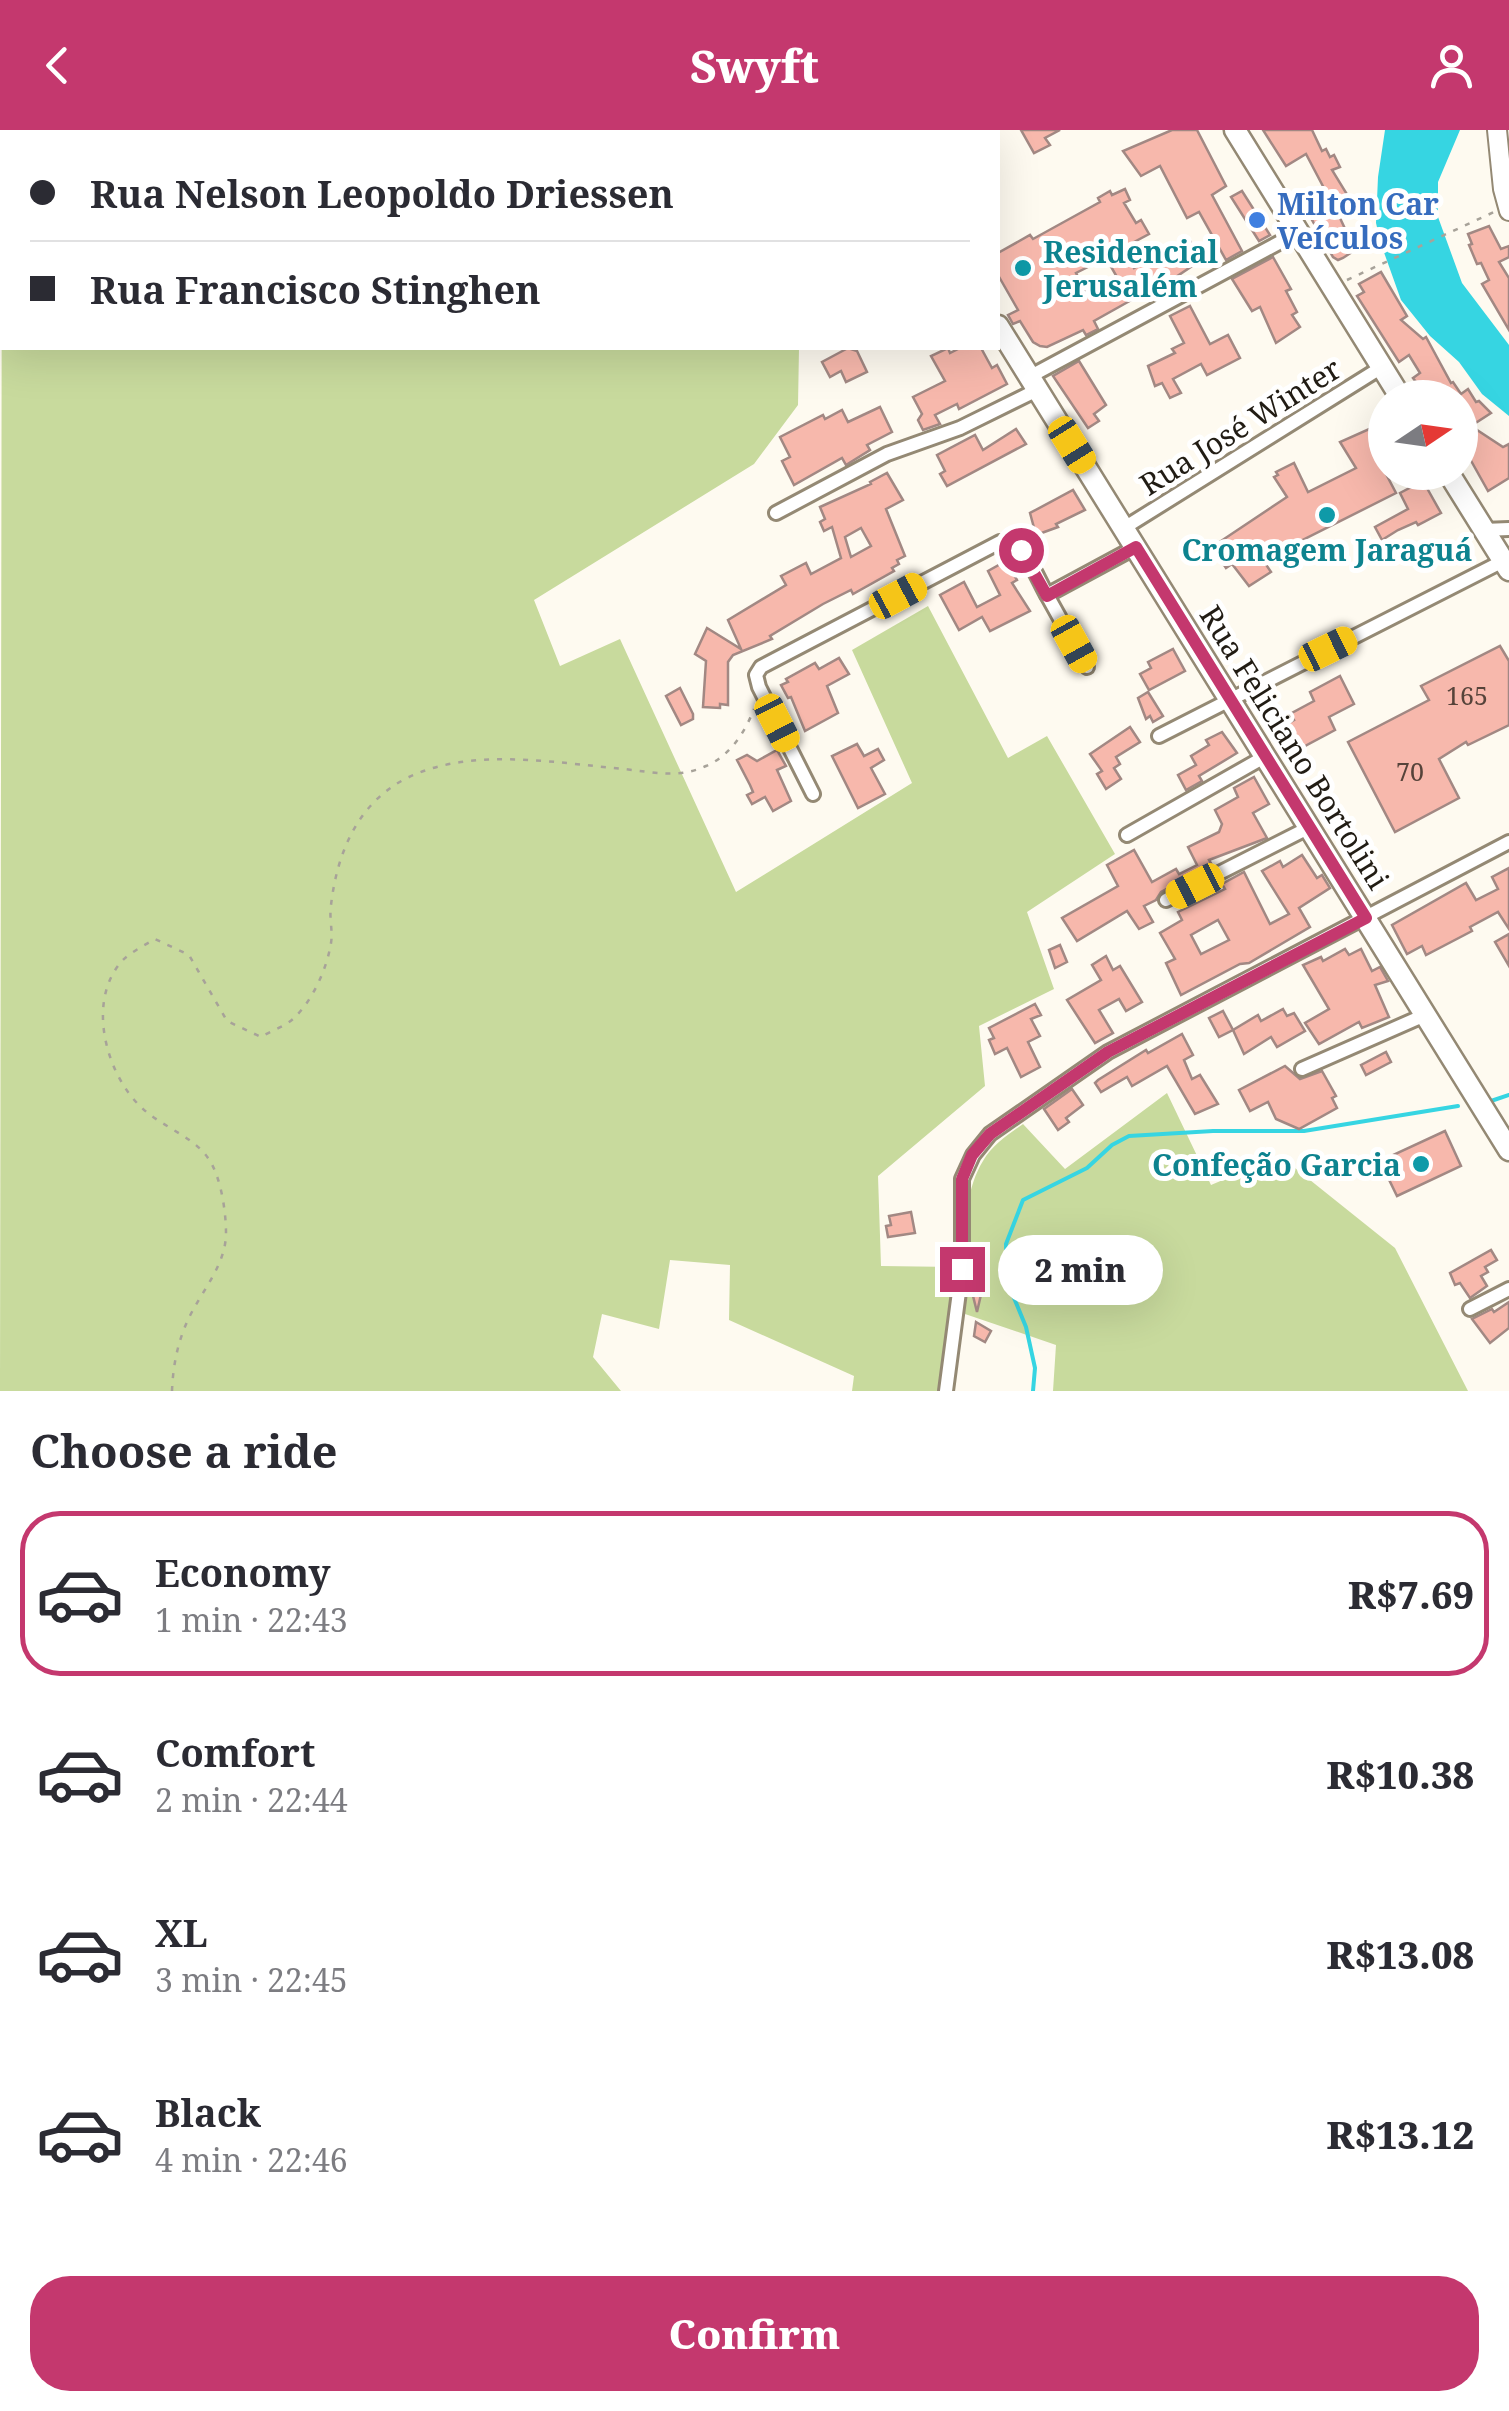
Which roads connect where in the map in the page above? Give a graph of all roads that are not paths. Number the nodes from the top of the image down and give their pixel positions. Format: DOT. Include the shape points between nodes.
graph roads {
  1 [pos="1235,130"];
  2 [pos="1497,130"];
  3 [pos="1508,208"];
  4 [pos="1299,232"];
  5 [pos="1000,329"];
  6 [pos="1382,367"];
  7 [pos="1390,380"];
  8 [pos="1033,383"];
  9 [pos="1459,490"];
  10 [pos="776,513"];
  11 [pos="1124,528"];
  12 [pos="1509,529"];
  13 [pos="1484,530"];
  14 [pos="1136,547"];
  15 [pos="1507,563"];
  16 [pos="1047,596"];
  17 [pos="1087,667"];
  18 [pos="1230,698"];
  19 [pos="1159,736"];
  20 [pos="1266,756"];
  21 [pos="813,794"];
  22 [pos="1310,828"];
  23 [pos="1127,835"];
  24 [pos="1509,842"];
  25 [pos="1166,900"];
  26 [pos="1366,918"];
  27 [pos="1425,1014"];
  28 [pos="1302,1069"];
  29 [pos="1509,1150"];
  30 [pos="1509,1289"];
  31 [pos="1470,1308"];
  32 [pos="946,1391"];
  1 -- 4 [label="main road"];
  2 -- 3 [label="main road"];
  4 -- 6 [label="main road"];
  4 -- 8 [label="street"];
  5 -- 8 [label="main road, Rua Feliciano Bortolini"];
  6 -- 7 [label="main road"];
  6 -- 11 [label="street, Rua José Winter"];
  8 -- 10 [label="street" via="960,428 887,454"];
  8 -- 11 [label="main road, Rua Feliciano Bortolini"];
  9 -- 13 [label="main road"];
  11 -- 14 [label="main road, Rua Feliciano Bortolini"];
  12 -- 13 [label="street"];
  13 -- 15 [label="main road"];
  14 -- 16 [label="street"];
  14 -- 18 [label="main road, Rua Feliciano Bortolini"];
  15 -- 18 [label="street"];
  16 -- 17 [label="street"];
  16 -- 21 [label="street" via="1021,550 1000,542 761,667 759,687"];
  18 -- 19 [label="street"];
  18 -- 20 [label="main road, Rua Feliciano Bortolini"];
  20 -- 22 [label="main road, Rua Feliciano Bortolini"];
  20 -- 23 [label="street"];
  22 -- 25 [label="street"];
  22 -- 26 [label="main road, Rua Feliciano Bortolini"];
  24 -- 26 [label="street"];
  26 -- 27 [label="main road, Rua Feliciano Bortolini"];
  26 -- 32 [label="street" via="1108,1052 990,1134 962,1179 962,1269"];
  27 -- 28 [label="street"];
  27 -- 29 [label="main road, Rua Feliciano Bortolini"];
  30 -- 31 [label="street"];
}
